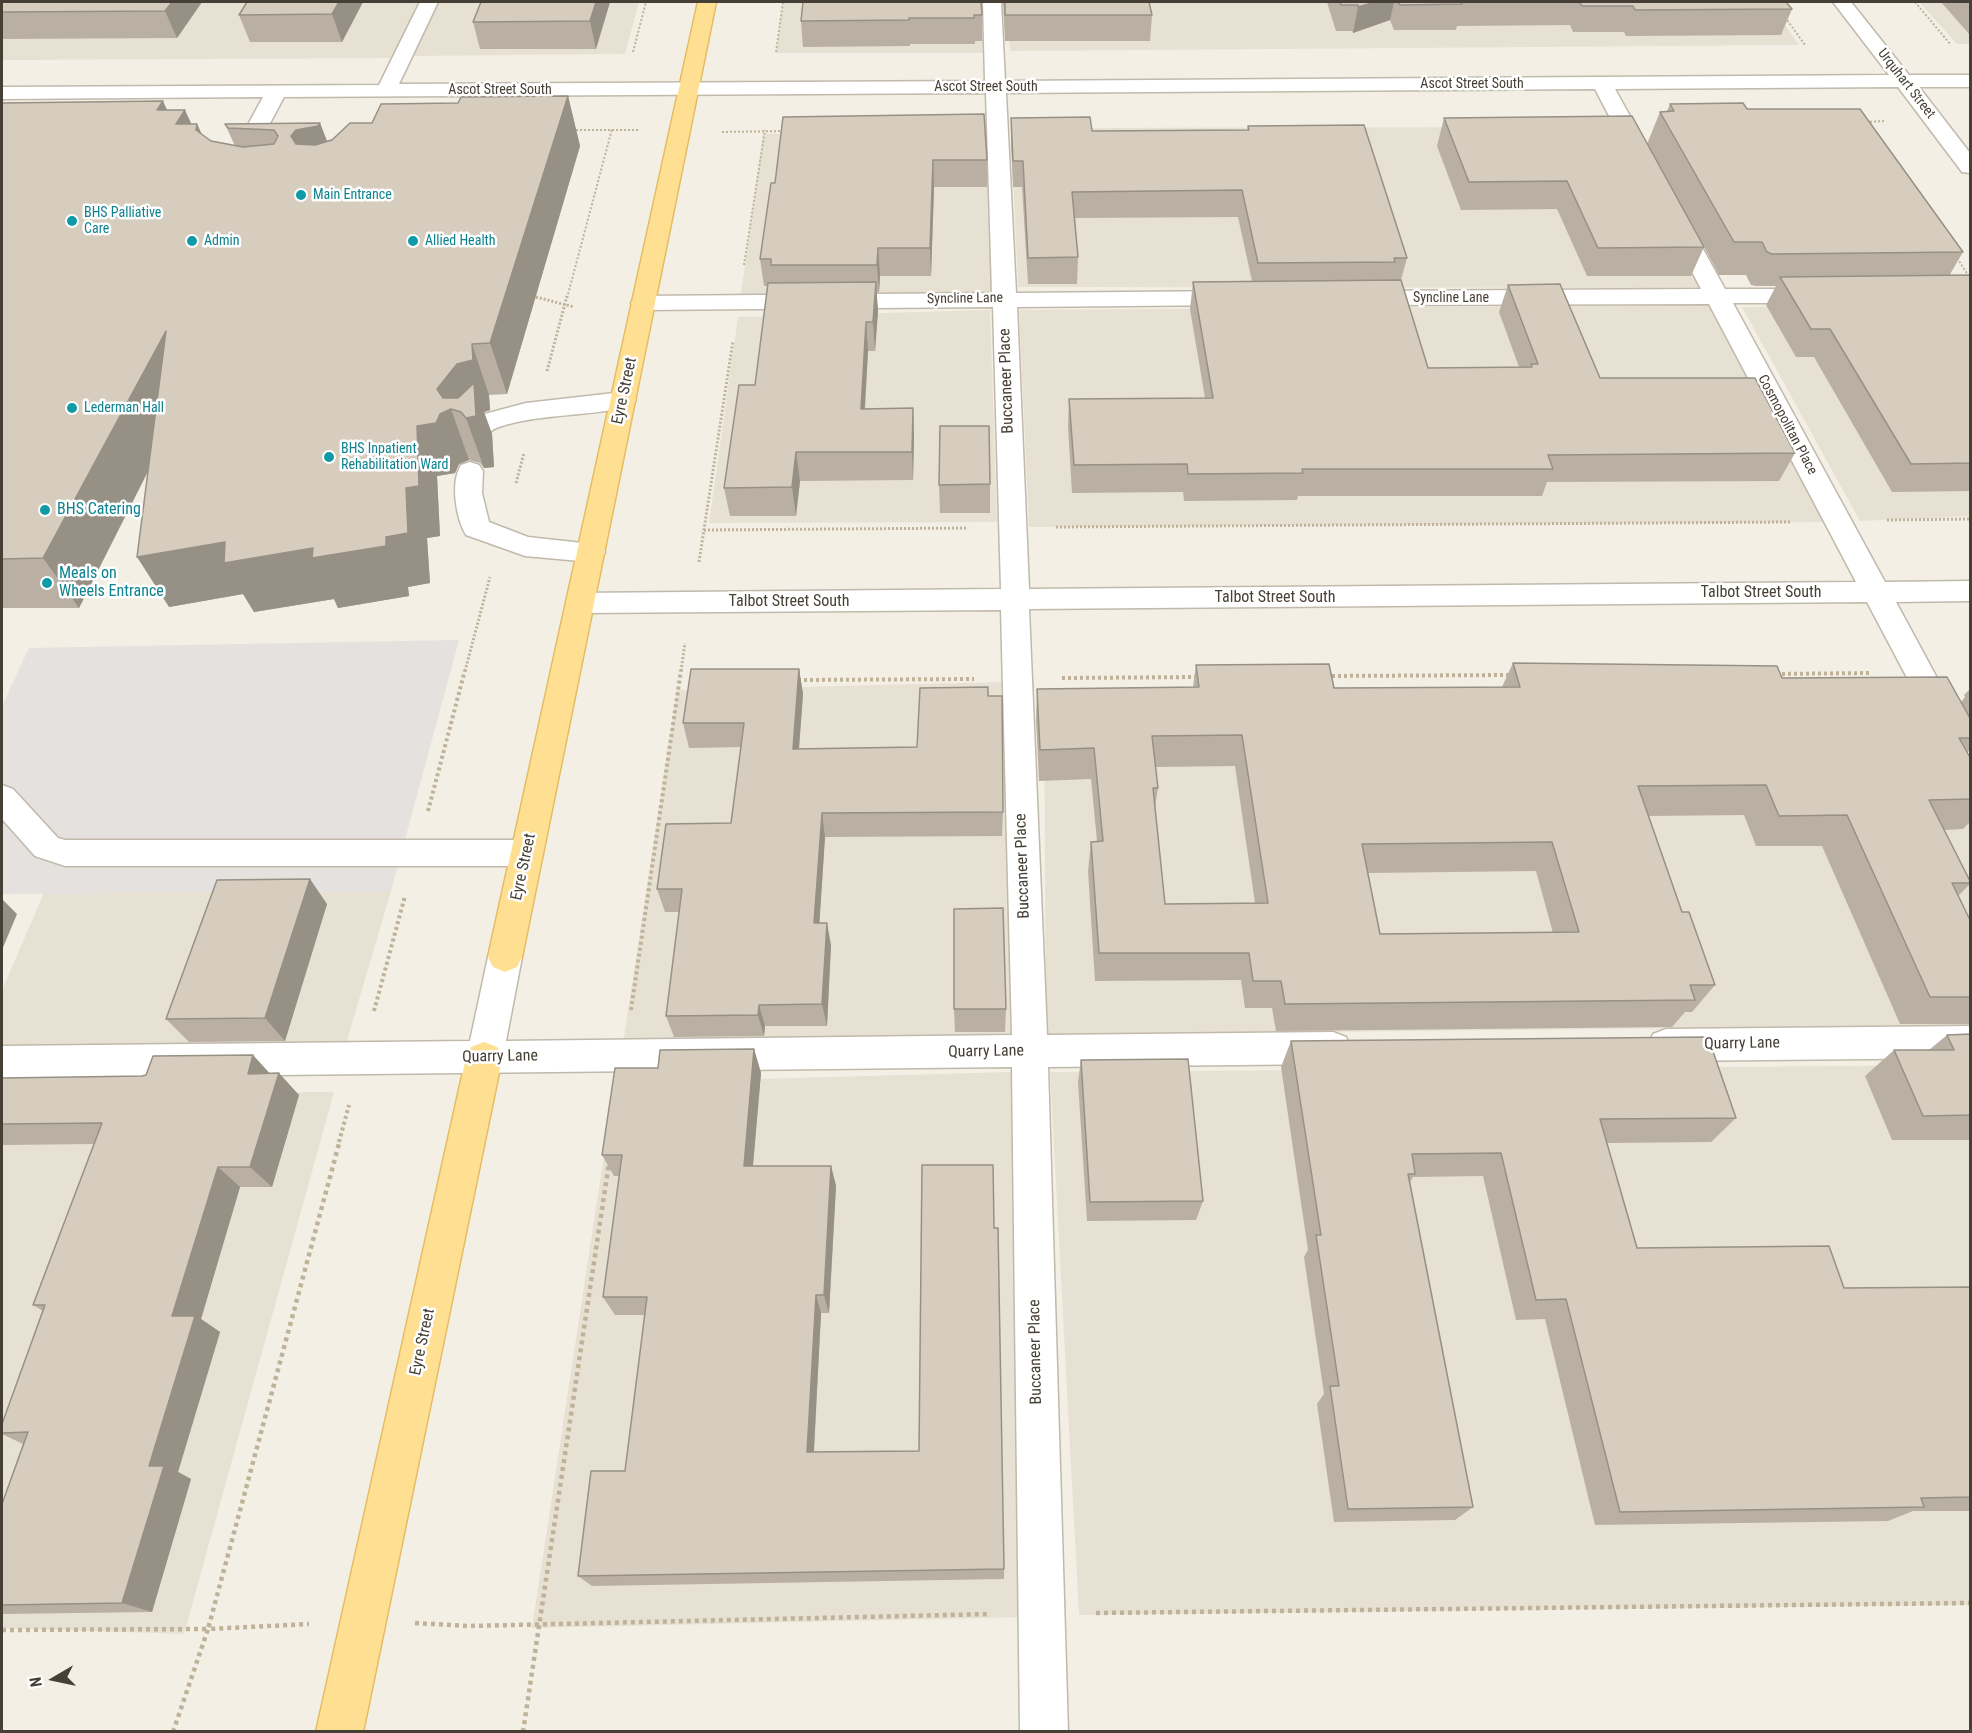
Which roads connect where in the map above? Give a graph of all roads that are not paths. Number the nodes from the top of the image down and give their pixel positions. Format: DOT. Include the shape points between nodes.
graph roads {
  1 [pos="429,2"];
  2 [pos="707,2"];
  3 [pos="992,2"];
  4 [pos="1842,2"];
  5 [pos="1971,81"];
  6 [pos="1904,82"];
  7 [pos="1602,84"];
  8 [pos="994,87"];
  9 [pos="689,89"];
  10 [pos="277,91"];
  11 [pos="2,93"];
  12 [pos="389,97"];
  13 [pos="1971,167"];
  14 [pos="1651,174"];
  15 [pos="238,182"];
  16 [pos="1668,204"];
  17 [pos="1833,296"];
  18 [pos="1719,297"];
  19 [pos="1254,298"];
  20 [pos="1337,298"];
  21 [pos="1004,299"];
  22 [pos="643,303"];
  23 [pos="623,400"];
  24 [pos="471,440"];
  25 [pos="470,471"];
  26 [pos="591,552"];
  27 [pos="1971,591"];
  28 [pos="1877,592"];
  29 [pos="1014,600"];
  30 [pos="580,603"];
  31 [pos="1971,767"];
  32 [pos="2,798"];
  33 [pos="526,853"];
  34 [pos="505,957"];
  35 [pos="1971,1042"];
  36 [pos="1637,1045"];
  37 [pos="1363,1048"];
  38 [pos="1030,1052"];
  39 [pos="484,1058"];
  40 [pos="2,1062"];
  41 [pos="339,1731"];
  42 [pos="1044,1731"];
  1 -- 12 [label="street"];
  2 -- 9 [label="main road, Eyre Street"];
  3 -- 8 [label="street, Buccaneer Place"];
  4 -- 6 [label="street, Urquhart Street"];
  5 -- 6 [label="street, Ascot Street South"];
  6 -- 7 [label="street, Ascot Street South"];
  6 -- 13 [label="street, Urquhart Street"];
  7 -- 8 [label="street, Ascot Street South"];
  7 -- 14 [label="street"];
  8 -- 9 [label="street, Ascot Street South"];
  8 -- 21 [label="street, Buccaneer Place"];
  9 -- 12 [label="street, Ascot Street South"];
  9 -- 22 [label="main road, Eyre Street"];
  10 -- 11 [label="street, Ascot Street South"];
  10 -- 12 [label="street, Ascot Street South"];
  10 -- 15 [label="street" via="238,161 231,178"];
  16 -- 18 [label="street, Cosmopolitan Place"];
  17 -- 18 [label="street, Syncline Lane"];
  18 -- 20 [label="street, Syncline Lane"];
  18 -- 28 [label="street, Cosmopolitan Place"];
  19 -- 21 [label="street, Syncline Lane"];
  21 -- 22 [label="street, Syncline Lane"];
  21 -- 29 [label="street, Buccaneer Place"];
  22 -- 23 [label="main road, Eyre Street"];
  23 -- 24 [label="street" via="526,411 486,422"];
  23 -- 26 [label="main road, Eyre Street"];
  25 -- 26 [label="street" via="469,493 476,528 525,546"];
  26 -- 30 [label="main road, Eyre Street"];
  27 -- 28 [label="street, Talbot Street South"];
  28 -- 29 [label="street, Talbot Street South"];
  28 -- 31 [label="street, Cosmopolitan Place"];
  29 -- 30 [label="street, Talbot Street South"];
  29 -- 38 [label="street, Buccaneer Place"];
  30 -- 33 [label="main road, Eyre Street"];
  32 -- 33 [label="street" via="47,846 65,853"];
  33 -- 34 [label="main road, Eyre Street"];
  34 -- 39 [label="street, Eyre Street"];
  35 -- 36 [label="street, Quarry Lane"];
  37 -- 38 [label="street, Quarry Lane"];
  38 -- 39 [label="street, Quarry Lane"];
  38 -- 42 [label="street, Buccaneer Place"];
  39 -- 40 [label="street, Quarry Lane"];
  39 -- 41 [label="main road, Eyre Street"];
}
